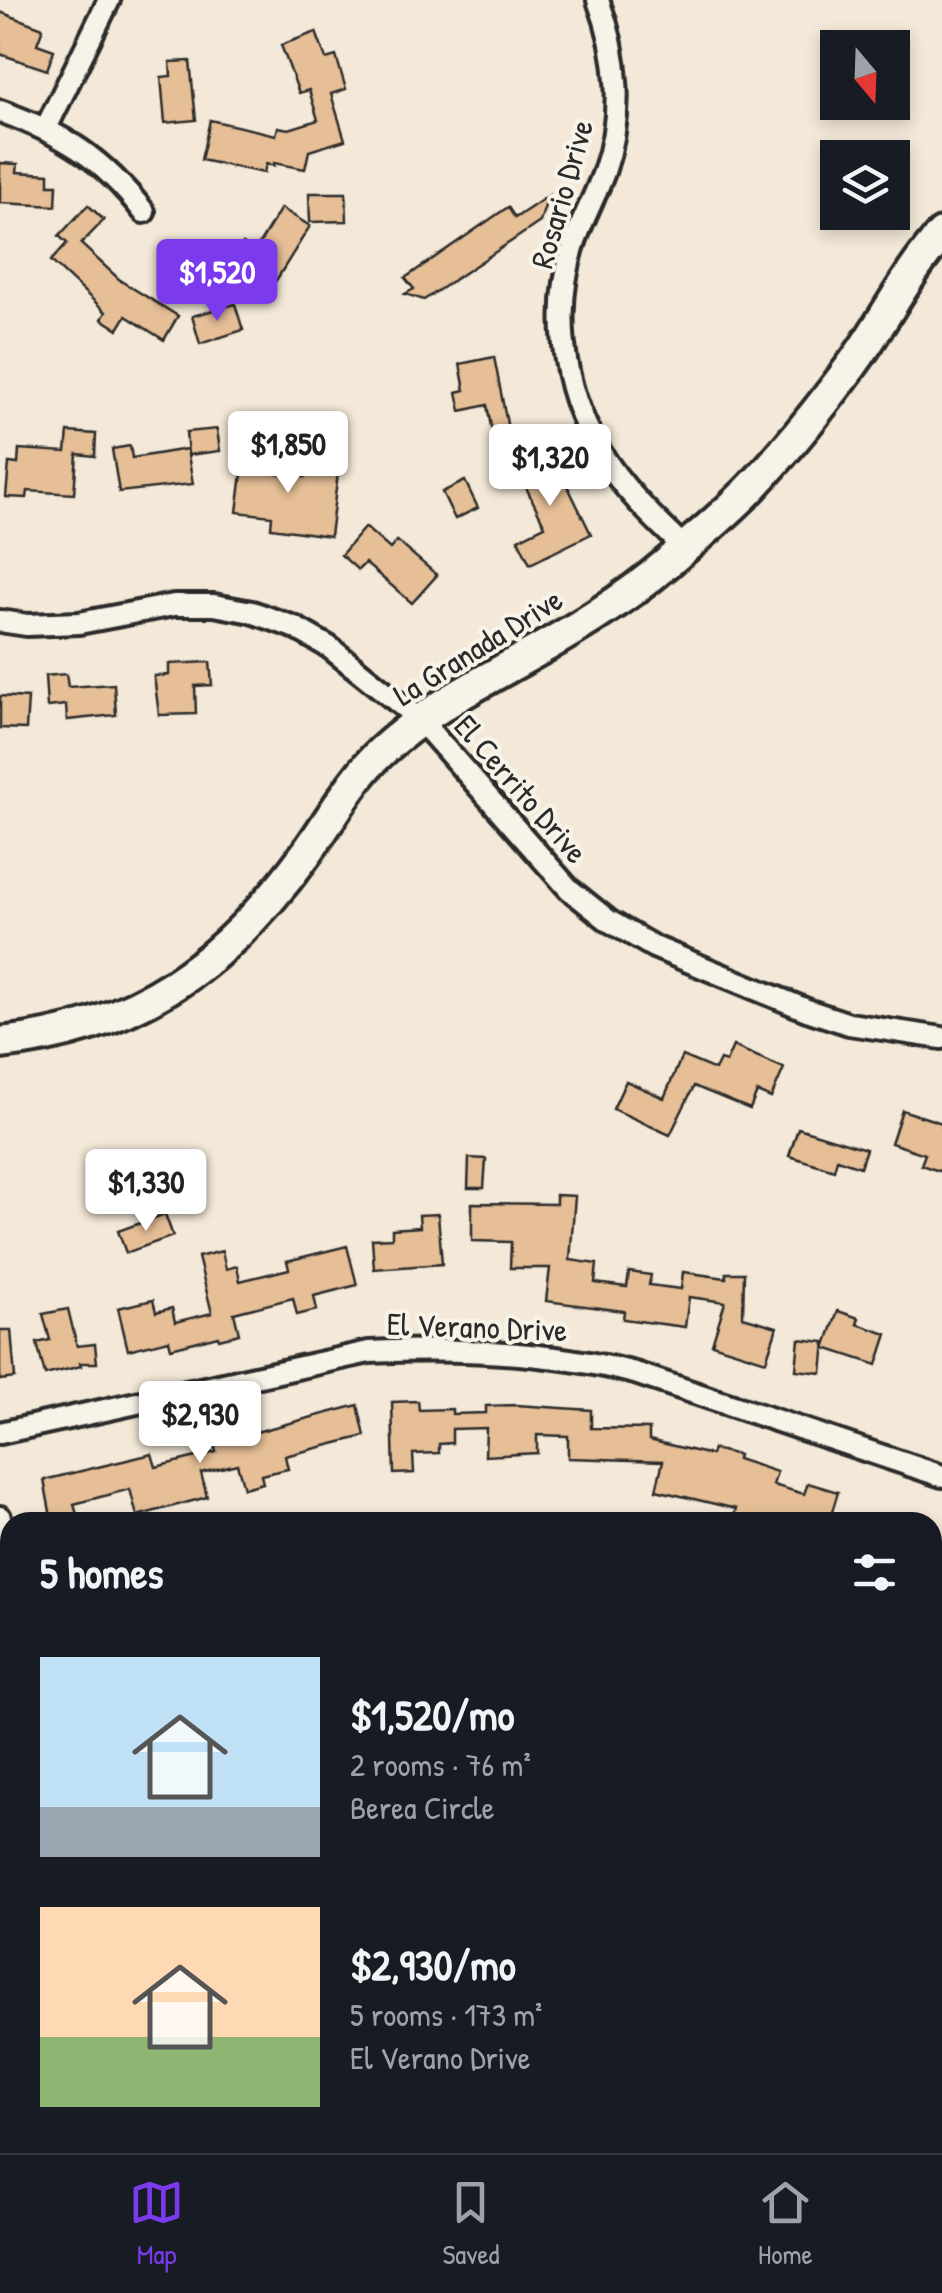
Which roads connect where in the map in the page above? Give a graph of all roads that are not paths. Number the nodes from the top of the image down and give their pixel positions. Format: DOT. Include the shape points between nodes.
graph roads {
  1 [pos="109,0"];
  2 [pos="598,0"];
  3 [pos="0,112"];
  4 [pos="46,128"];
  5 [pos="144,212"];
  6 [pos="942,234"];
  7 [pos="685,548"];
  8 [pos="0,621"];
  9 [pos="420,720"];
  10 [pos="942,1038"];
  11 [pos="0,1043"];
  12 [pos="0,1433"];
  13 [pos="942,1476"];
  1 -- 4 [label="street"];
  2 -- 7 [label="street, Rosario Drive" via="614,54 616,114 604,171 566,274 565,357 598,450"];
  3 -- 4 [label="street"];
  4 -- 5 [label="street" via="100,163"];
  6 -- 7 [label="street, La Granada Drive" via="804,425 750,489"];
  7 -- 9 [label="street, La Granada Drive" via="595,616"];
  8 -- 9 [label="street, El Cerrito Drive" via="79,623 174,604 252,612 329,647"];
  9 -- 10 [label="street, El Cerrito Drive" via="569,889 610,921 807,1010 849,1024"];
  9 -- 11 [label="street, La Granada Drive" via="353,783 264,909 226,948 184,979 99,1022"];
  12 -- 13 [label="street, El Verano Drive" via="369,1352 426,1349 597,1363"];
}
